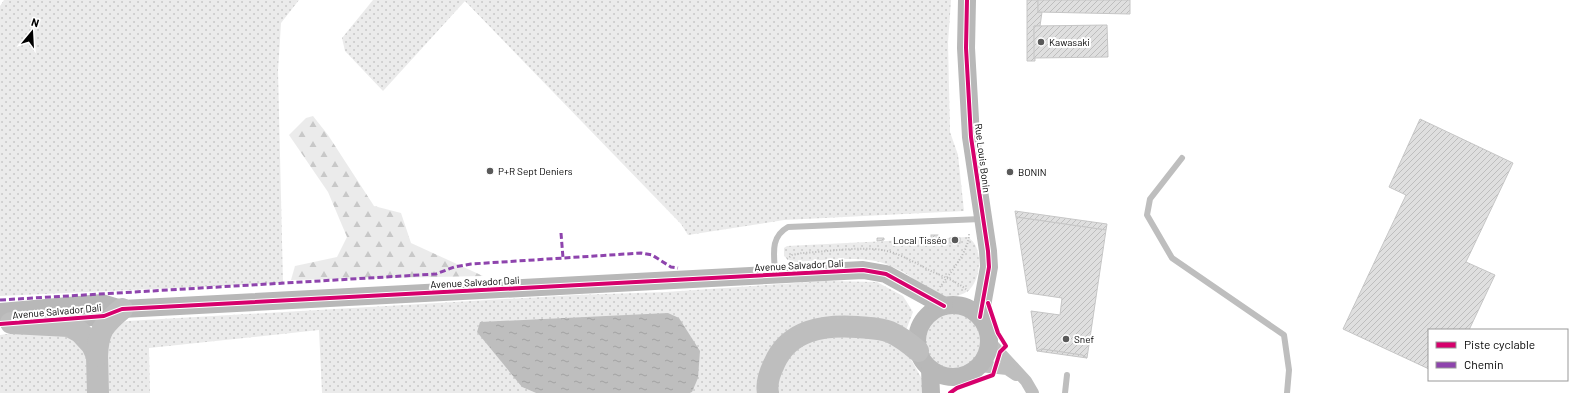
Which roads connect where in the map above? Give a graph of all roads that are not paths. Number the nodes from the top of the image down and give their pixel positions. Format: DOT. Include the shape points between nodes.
graph roads {
  1 [pos="967,0"];
  2 [pos="1182,158"];
  3 [pos="983,218"];
  4 [pos="775,274"];
  5 [pos="986,281"];
  6 [pos="908,286"];
  7 [pos="948,300"];
  8 [pos="122,308"];
  9 [pos="980,317"];
  10 [pos="924,319"];
  11 [pos="4,320"];
  12 [pos="990,342"];
  13 [pos="918,351"];
  14 [pos="97,356"];
  15 [pos="980,366"];
  16 [pos="930,369"];
  17 [pos="1067,375"];
  18 [pos="957,377"];
  19 [pos="1026,382"];
  20 [pos="98,393"];
  21 [pos="768,393"];
  22 [pos="931,393"];
  23 [pos="941,393"];
  24 [pos="1033,393"];
  25 [pos="1065,393"];
  26 [pos="1287,393"];
  1 -- 3 [label="street, Rue Louis Bonin" via="966,48 971,137"];
  2 -- 26 [label="lane" via="1150,199 1147,215 1172,258 1284,335 1289,370"];
  3 -- 4 [label="lane" via="788,227 782,230 774,241"];
  3 -- 5 [label="street, Rue Louis Bonin" via="989,267"];
  4 -- 6 [label="street, Avenue Salvador Dali" via="863,270 886,274"];
  4 -- 8 [label="street, Avenue Salvador Dali"];
  5 -- 7 [label="street"];
  5 -- 9 [label="street, Rue Louis Bonin"];
  6 -- 7 [label="street, Avenue Salvador Dali" via="935,302"];
  6 -- 10 [label="street, Avenue Salvador Dali" via="917,298"];
  7 -- 9 [label="street" via="972,309"];
  7 -- 10 [label="street"];
  8 -- 11 [label="street, Avenue Salvador Dali" via="104,316"];
  8 -- 14 [label="highway" via="106,323 100,333"];
  9 -- 12 [label="street" via="987,328"];
  10 -- 13 [label="street" via="918,333"];
  11 -- 14 [label="highway" via="69,326 80,332 92,345"];
  12 -- 15 [label="street" via="987,355"];
  12 -- 19 [label="street"];
  13 -- 16 [label="street"];
  13 -- 21 [label="highway" via="890,332 874,328 841,326 818,329 788,343 778,355 770,372"];
  14 -- 20 [label="highway"];
  15 -- 18 [label="street" via="969,374"];
  15 -- 19 [label="street" via="1007,369"];
  16 -- 18 [label="street" via="942,376"];
  16 -- 22 [label="street"];
  17 -- 25 [label="lane"];
  18 -- 23 [label="street"];
  19 -- 24 [label="street"];
}
